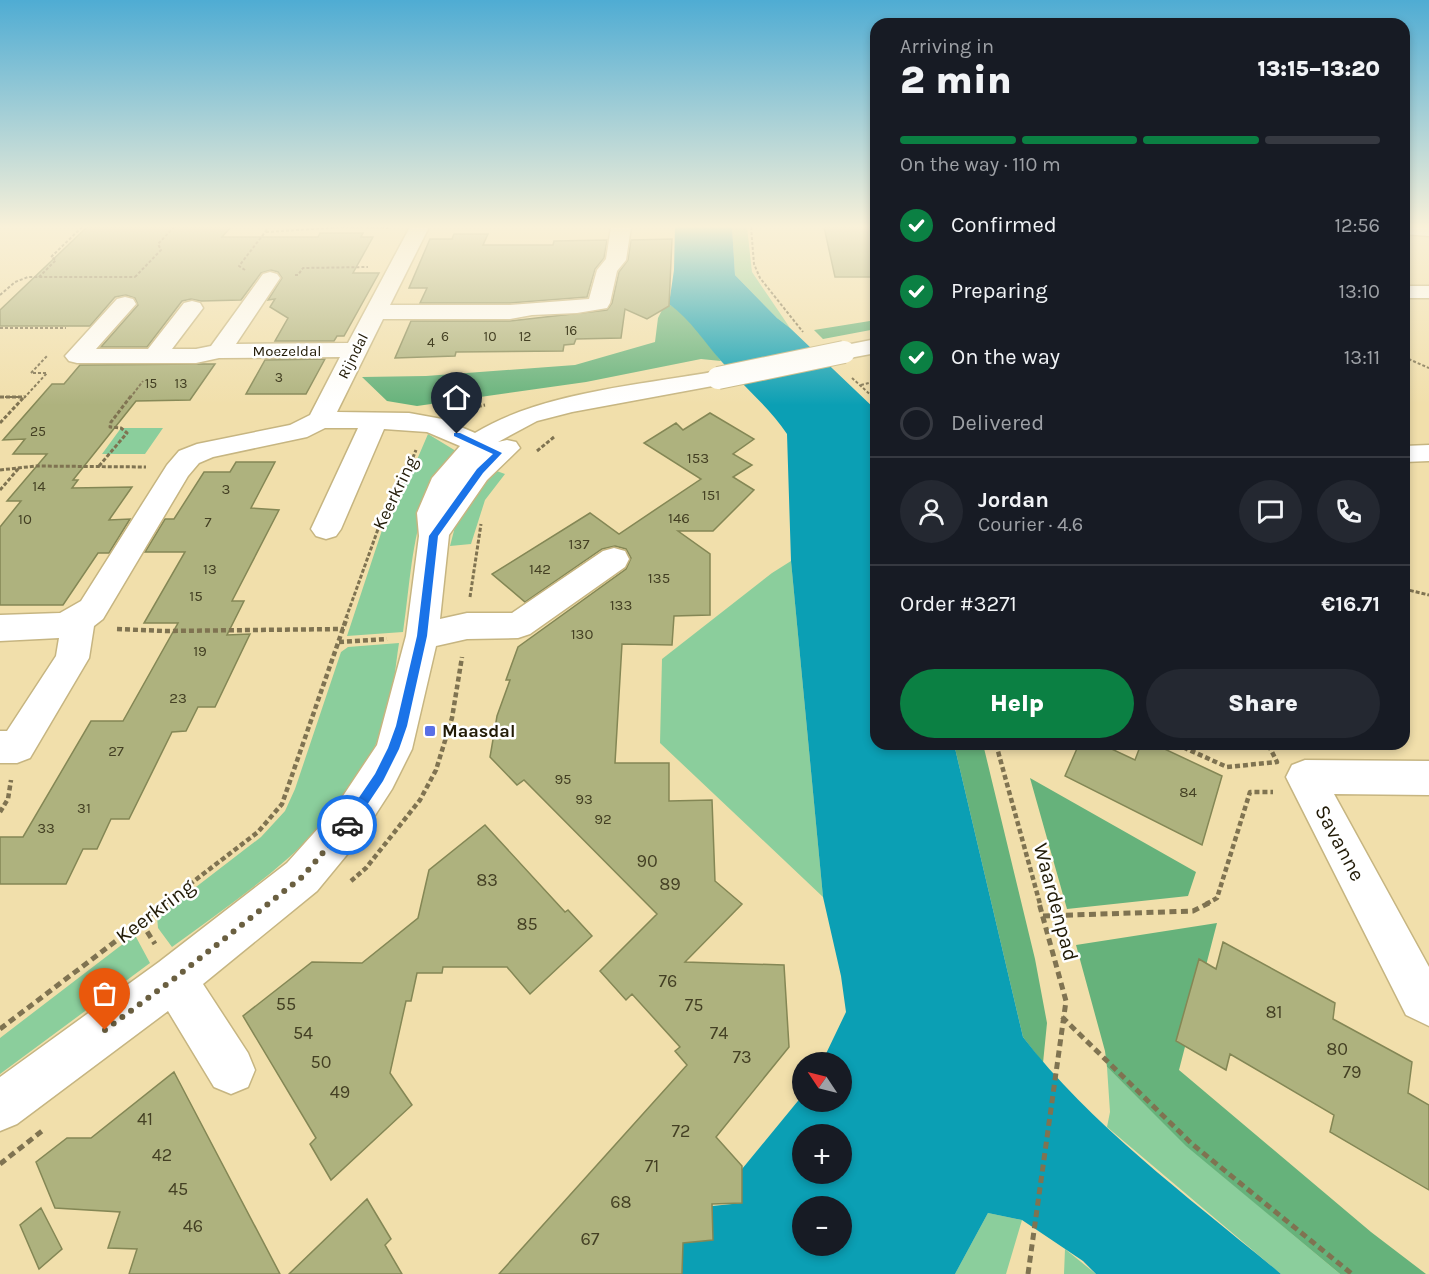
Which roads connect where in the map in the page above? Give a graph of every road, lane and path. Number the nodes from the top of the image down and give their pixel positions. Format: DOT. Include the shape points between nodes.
graph roads {
  1 [pos="140,286"];
  2 [pos="271,286"];
  3 [pos="388,286"];
  4 [pos="604,286"];
  5 [pos="767,286"];
  6 [pos="1410,292"];
  7 [pos="1429,292"];
  8 [pos="125,304"];
  9 [pos="192,308"];
  10 [pos="375,312"];
  11 [pos="73,327"];
  12 [pos="0,328"];
  13 [pos="808,337"];
  14 [pos="870,347"];
  15 [pos="356,350"];
  16 [pos="219,351"];
  17 [pos="159,356"];
  18 [pos="1410,360"];
  19 [pos="1429,368"];
  20 [pos="852,378"];
  21 [pos="870,383"];
  22 [pos="861,386"];
  23 [pos="870,394"];
  24 [pos="0,397"];
  25 [pos="23,397"];
  26 [pos="493,403"];
  27 [pos="320,420"];
  28 [pos="375,420"];
  29 [pos="436,426"];
  30 [pos="488,448"];
  31 [pos="1429,453"];
  32 [pos="1410,454"];
  33 [pos="99,466"];
  34 [pos="181,466"];
  35 [pos="19,467"];
  36 [pos="0,470"];
  37 [pos="0,490"];
  38 [pos="326,530"];
  39 [pos="614,559"];
  40 [pos="1410,591"];
  41 [pos="1429,595"];
  42 [pos="78,621"];
  43 [pos="0,628"];
  44 [pos="344,629"];
  45 [pos="422,636"];
  46 [pos="339,642"];
  47 [pos="0,747"];
  48 [pos="998,750"];
  49 [pos="1189,750"];
  50 [pos="1271,750"];
  51 [pos="1424,785"];
  52 [pos="1313,791"];
  53 [pos="1043,916"];
  54 [pos="175,978"];
  55 [pos="1429,1003"];
  56 [pos="1062,1017"];
  57 [pos="0,1029"];
  58 [pos="231,1070"];
  59 [pos="0,1107"];
  60 [pos="1028,1274"];
  61 [pos="1352,1274"];
  1 -- 8 [label="path"];
  2 -- 16 [label="street, Moezeldal"];
  3 -- 10 [label="street, Rijndal"];
  4 -- 10 [label="street" via="599,303 586,306 510,312"];
  5 -- 13 [label="path"];
  6 -- 7 [label="street"];
  8 -- 17 [label="street, Moezeldal" via="77,356"];
  9 -- 17 [label="street"];
  10 -- 15 [label="street, Rijndal"];
  11 -- 12 [label="path"];
  14 -- 30 [label="street, bridge" via="596,402"];
  15 -- 16 [label="street, Moezeldal"];
  15 -- 27 [label="street, Rijndal"];
  16 -- 17 [label="street, Moezeldal" via="196,356"];
  17 -- 33 [label="path" via="111,423 110,427 127,433"];
  18 -- 19 [label="path"];
  20 -- 22 [label="path"];
  21 -- 22 [label="path"];
  22 -- 23 [label="path"];
  24 -- 25 [label="path"];
  26 -- 29 [label="path, Keerkring" via="458,410"];
  27 -- 28 [label="street"];
  27 -- 34 [label="street" via="298,430 206,450"];
  28 -- 29 [label="street"];
  28 -- 38 [label="street"];
  29 -- 30 [label="street"];
  29 -- 44 [label="path, Keerkring" via="420,439 407,472 386,507"];
  30 -- 45 [label="street" via="480,471 434,536"];
  31 -- 32 [label="street"];
  33 -- 34 [label="path"];
  33 -- 35 [label="path"];
  34 -- 42 [label="street" via="92,610"];
  35 -- 36 [label="path"];
  35 -- 37 [label="path"];
  39 -- 45 [label="street" via="518,625 467,626"];
  40 -- 41 [label="path"];
  42 -- 43 [label="street" via="48,628"];
  42 -- 44 [label="path" via="99,630"];
  42 -- 47 [label="street" via="72,658 17,747"];
  44 -- 46 [label="path, Keerkring"];
  45 -- 46 [label="path"];
  45 -- 54 [label="street" via="394,749 345,827 302,877"];
  46 -- 57 [label="path, Keerkring" via="282,804 272,818"];
  48 -- 53 [label="path, Waardenpad"];
  49 -- 50 [label="path" via="1227,767 1277,762"];
  51 -- 52 [label="street, Savanne" via="1305,777"];
  52 -- 53 [label="path" via="1250,792 1217,898 1193,911"];
  52 -- 55 [label="street, Savanne" via="1422,999"];
  53 -- 56 [label="path, Waardenpad" via="1066,1001"];
  54 -- 58 [label="street"];
  54 -- 59 [label="street"];
  56 -- 60 [label="path, Waardenpad"];
  56 -- 61 [label="path" via="1192,1144"];
}
